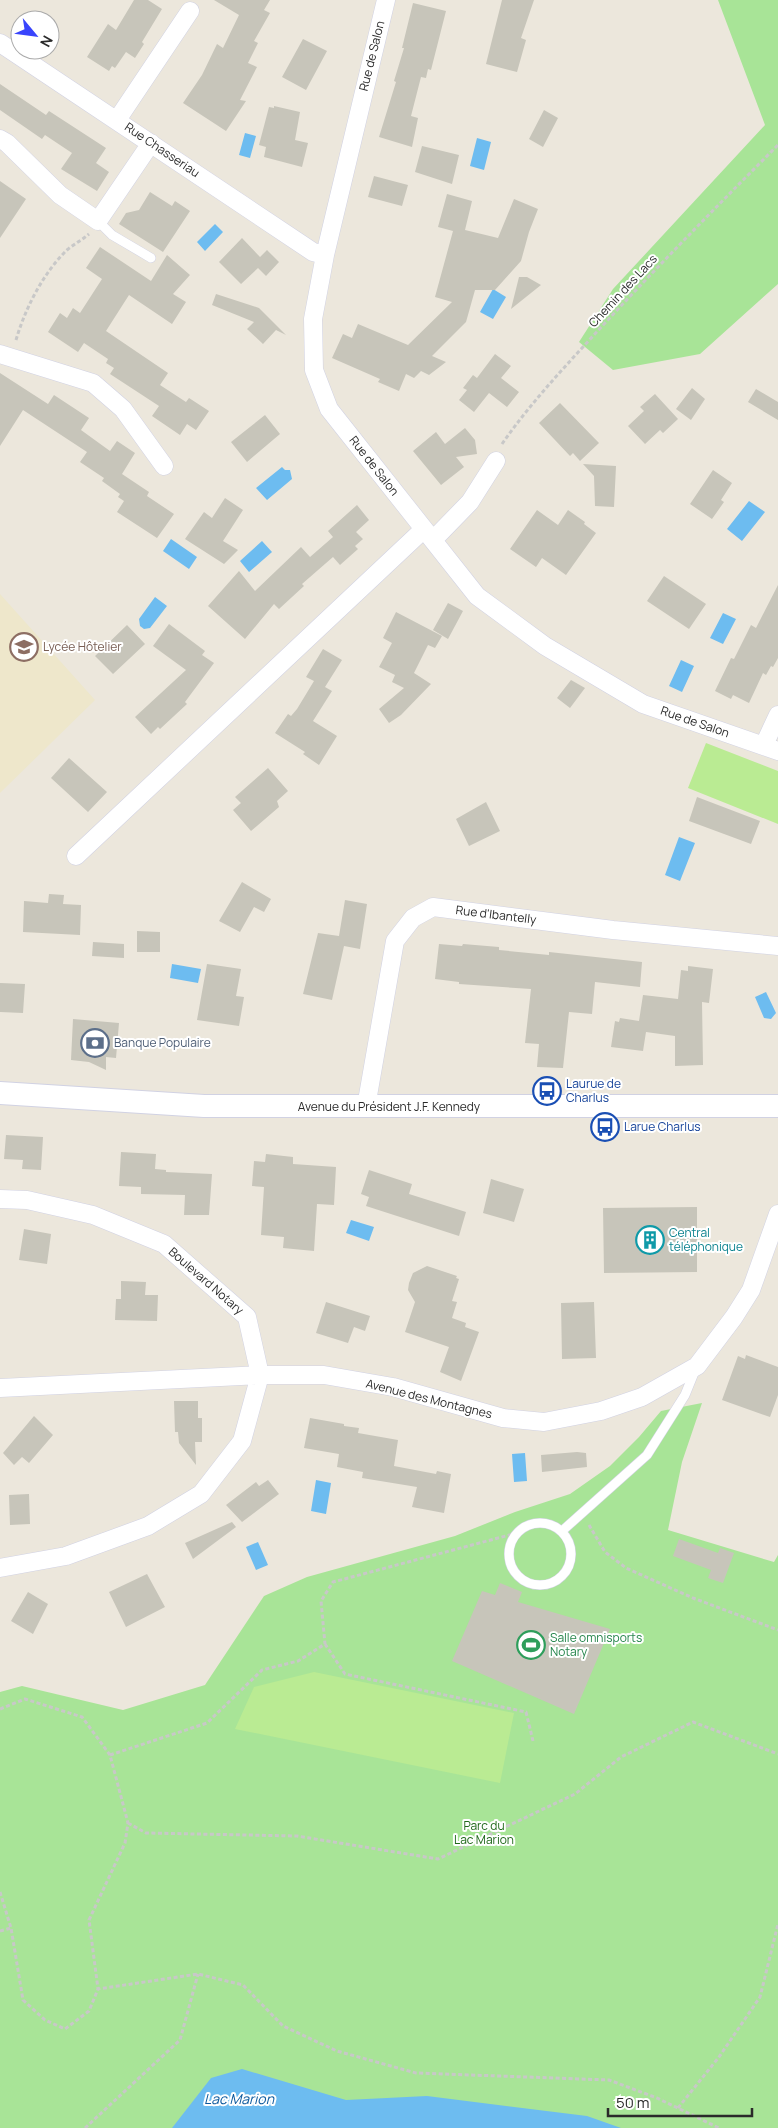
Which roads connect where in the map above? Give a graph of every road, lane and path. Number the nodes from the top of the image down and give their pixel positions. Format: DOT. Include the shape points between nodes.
graph roads {
  1 [pos="386,0"];
  2 [pos="190,11"];
  3 [pos="0,43"];
  4 [pos="117,120"];
  5 [pos="0,139"];
  6 [pos="152,143"];
  7 [pos="778,145"];
  8 [pos="98,221"];
  9 [pos="325,254"];
  10 [pos="151,258"];
  11 [pos="5,356"];
  12 [pos="496,462"];
  13 [pos="164,466"];
  14 [pos="428,534"];
  15 [pos="778,715"];
  16 [pos="771,748"];
  17 [pos="76,856"];
  18 [pos="778,946"];
  19 [pos="0,1093"];
  20 [pos="778,1106"];
  21 [pos="366,1107"];
  22 [pos="0,1199"];
  23 [pos="778,1214"];
  24 [pos="697,1366"];
  25 [pos="260,1375"];
  26 [pos="0,1388"];
  27 [pos="581,1512"];
  28 [pos="562,1531"];
  29 [pos="517,1533"];
  30 [pos="0,1568"];
  31 [pos="778,1630"];
  32 [pos="324,1644"];
  33 [pos="0,1709"];
  34 [pos="533,1741"];
  35 [pos="778,1754"];
  36 [pos="110,1755"];
  37 [pos="128,1823"];
  38 [pos="0,1892"];
  39 [pos="778,1924"];
  40 [pos="11,1928"];
  41 [pos="0,1931"];
  42 [pos="198,1974"];
  43 [pos="98,1989"];
  44 [pos="678,2108"];
  45 [pos="85,2128"];
  46 [pos="719,2128"];
  1 -- 9 [label="street, Rue de Salon"];
  2 -- 4 [label="street"];
  3 -- 4 [label="street, Rue Chasseriau"];
  4 -- 6 [label="street, Rue Chasseriau"];
  5 -- 8 [label="street" via="60,195"];
  6 -- 8 [label="street"];
  6 -- 9 [label="street, Rue Chasseriau" via="313,252"];
  7 -- 12 [label="path, Chemin des Lacs" via="640,284 550,384 501,446"];
  8 -- 10 [label="lane" via="112,235"];
  8 -- 11 [label="path" via="92,232 66,251 42,283"];
  9 -- 14 [label="street, Rue de Salon" via="313,319 314,370 329,409"];
  11 -- 13 [label="street" via="93,383 123,409"];
  12 -- 14 [label="street" via="470,502"];
  14 -- 16 [label="street, Rue de Salon" via="477,596 544,646 643,704"];
  14 -- 17 [label="street"];
  15 -- 16 [label="street, Rue de Salon"];
  18 -- 21 [label="street, Rue d'Ibantelly" via="613,930 433,907 413,918 395,941"];
  19 -- 21 [label="street, Avenue du Président J.F. Kennedy" via="204,1106"];
  20 -- 21 [label="street, Avenue du Président J.F. Kennedy"];
  22 -- 25 [label="street, Boulevard Notary" via="27,1200 93,1216 164,1244 247,1317"];
  23 -- 24 [label="street" via="751,1290"];
  24 -- 25 [label="street, Avenue des Montagnes" via="642,1397 601,1411 544,1422 503,1418 393,1387 324,1375"];
  24 -- 27 [label="lane" via="685,1395 647,1455"];
  25 -- 26 [label="street, Avenue des Montagnes"];
  25 -- 30 [label="street, Boulevard Notary" via="242,1441 201,1494 148,1526 66,1556"];
  27 -- 28 [label="lane"];
  27 -- 31 [label="path" via="605,1552 626,1568"];
  28 -- 29 [label="lane" via="544,1522 525,1526"];
  28 -- 29 [label="lane" via="572,1550 567,1571 560,1579 539,1585 520,1578 513,1570 509,1551"];
  29 -- 32 [label="path" via="333,1582 321,1601"];
  32 -- 34 [label="path" via="345,1674 526,1712"];
  32 -- 36 [label="path" via="298,1661 262,1670 207,1723"];
  33 -- 36 [label="path" via="25,1699 82,1717"];
  35 -- 37 [label="path" via="693,1722 621,1757 574,1794 438,1859 296,1836 146,1833"];
  36 -- 37 [label="path"];
  37 -- 43 [label="path" via="126,1843 89,1920"];
  38 -- 40 [label="path"];
  39 -- 44 [label="path" via="760,1997 719,2057"];
  40 -- 41 [label="path"];
  40 -- 43 [label="path" via="23,2000 45,2020 65,2030 89,2011"];
  42 -- 43 [label="path"];
  42 -- 44 [label="path" via="243,1985 283,2026 338,2051 398,2068 416,2073 609,2080"];
  42 -- 45 [label="path" via="180,2040"];
  44 -- 46 [label="path"];
}
